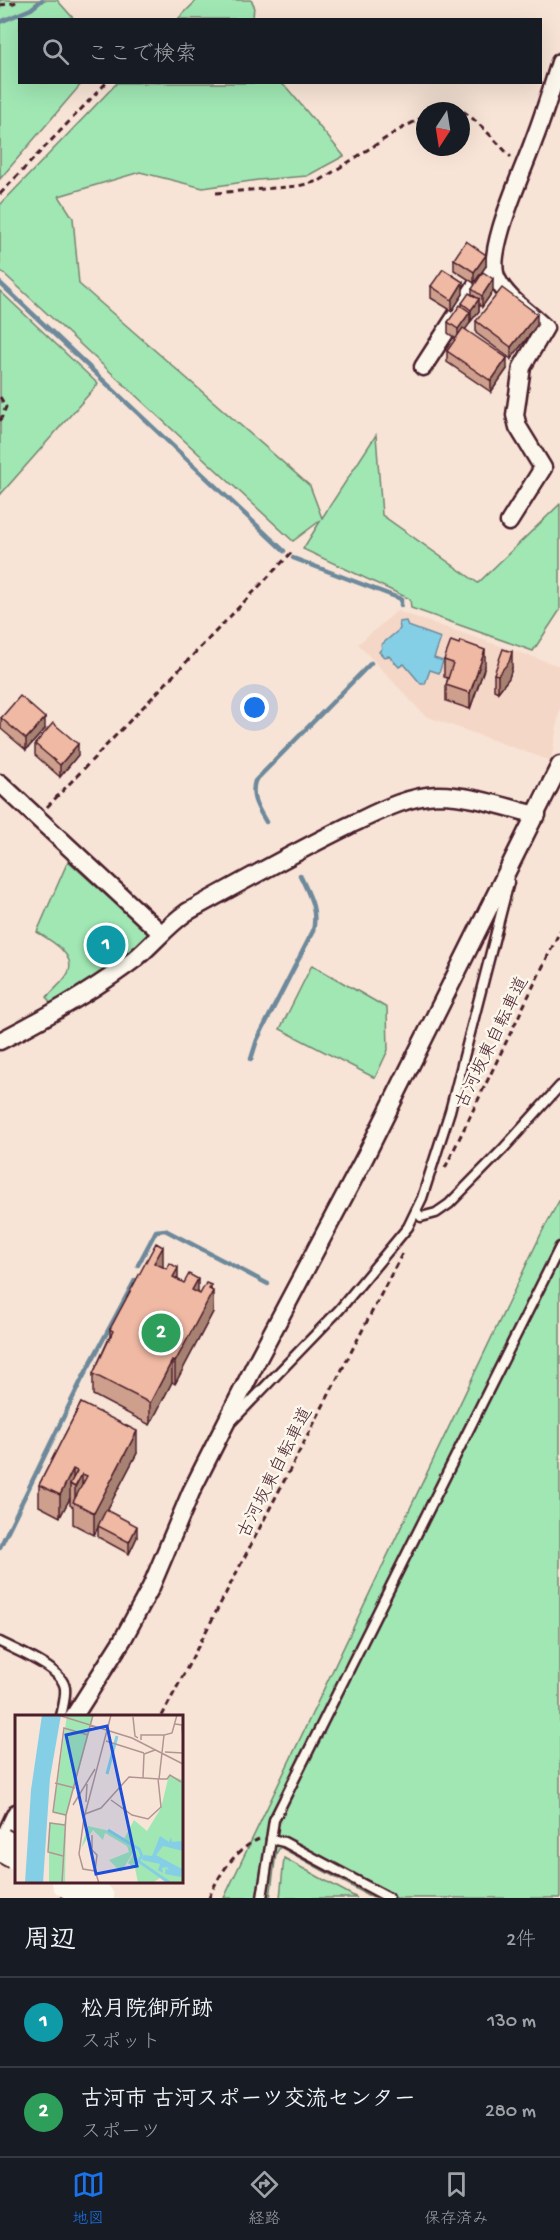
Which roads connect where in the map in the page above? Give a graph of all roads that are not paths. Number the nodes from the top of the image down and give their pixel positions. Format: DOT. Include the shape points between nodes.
graph roads {
  1 [pos="560,62"];
  2 [pos="494,269"];
  3 [pos="423,367"];
  4 [pos="509,522"];
  5 [pos="560,765"];
  6 [pos="0,783"];
  7 [pos="537,815"];
  8 [pos="517,855"];
  9 [pos="161,933"];
  10 [pos="0,1041"];
  11 [pos="560,1086"];
  12 [pos="417,1212"];
  13 [pos="560,1247"];
  14 [pos="222,1430"];
  15 [pos="0,1642"];
  16 [pos="61,1715"];
  17 [pos="75,1715"];
  18 [pos="6,1827"];
  19 [pos="271,1839"];
  20 [pos="15,1850"];
  21 [pos="72,1883"];
  22 [pos="98,1898"];
  23 [pos="262,1898"];
  24 [pos="390,1898"];
  1 -- 2 [label="street" via="503,220"];
  2 -- 3 [label="street" via="476,285"];
  2 -- 4 [label="street" via="508,294 545,328 522,367 515,415 543,468"];
  5 -- 7 [label="street"];
  6 -- 9 [label="street"];
  7 -- 8 [label="street"];
  7 -- 9 [label="street" via="458,797 413,799 306,847 187,912"];
  8 -- 12 [label="lane" via="450,1111"];
  8 -- 14 [label="street"];
  9 -- 10 [label="street" via="138,957 65,1007"];
  11 -- 12 [label="lane" via="449,1204 421,1217"];
  12 -- 14 [label="lane" via="339,1310"];
  13 -- 19 [label="lane" via="274,1820"];
  14 -- 17 [label="street" via="151,1587"];
  15 -- 16 [label="lane" via="62,1678 65,1697"];
  18 -- 20 [label="highway, bridge"];
  19 -- 23 [label="lane"];
  19 -- 24 [label="lane" via="284,1842"];
  21 -- 22 [label="highway, bridge"];
}
